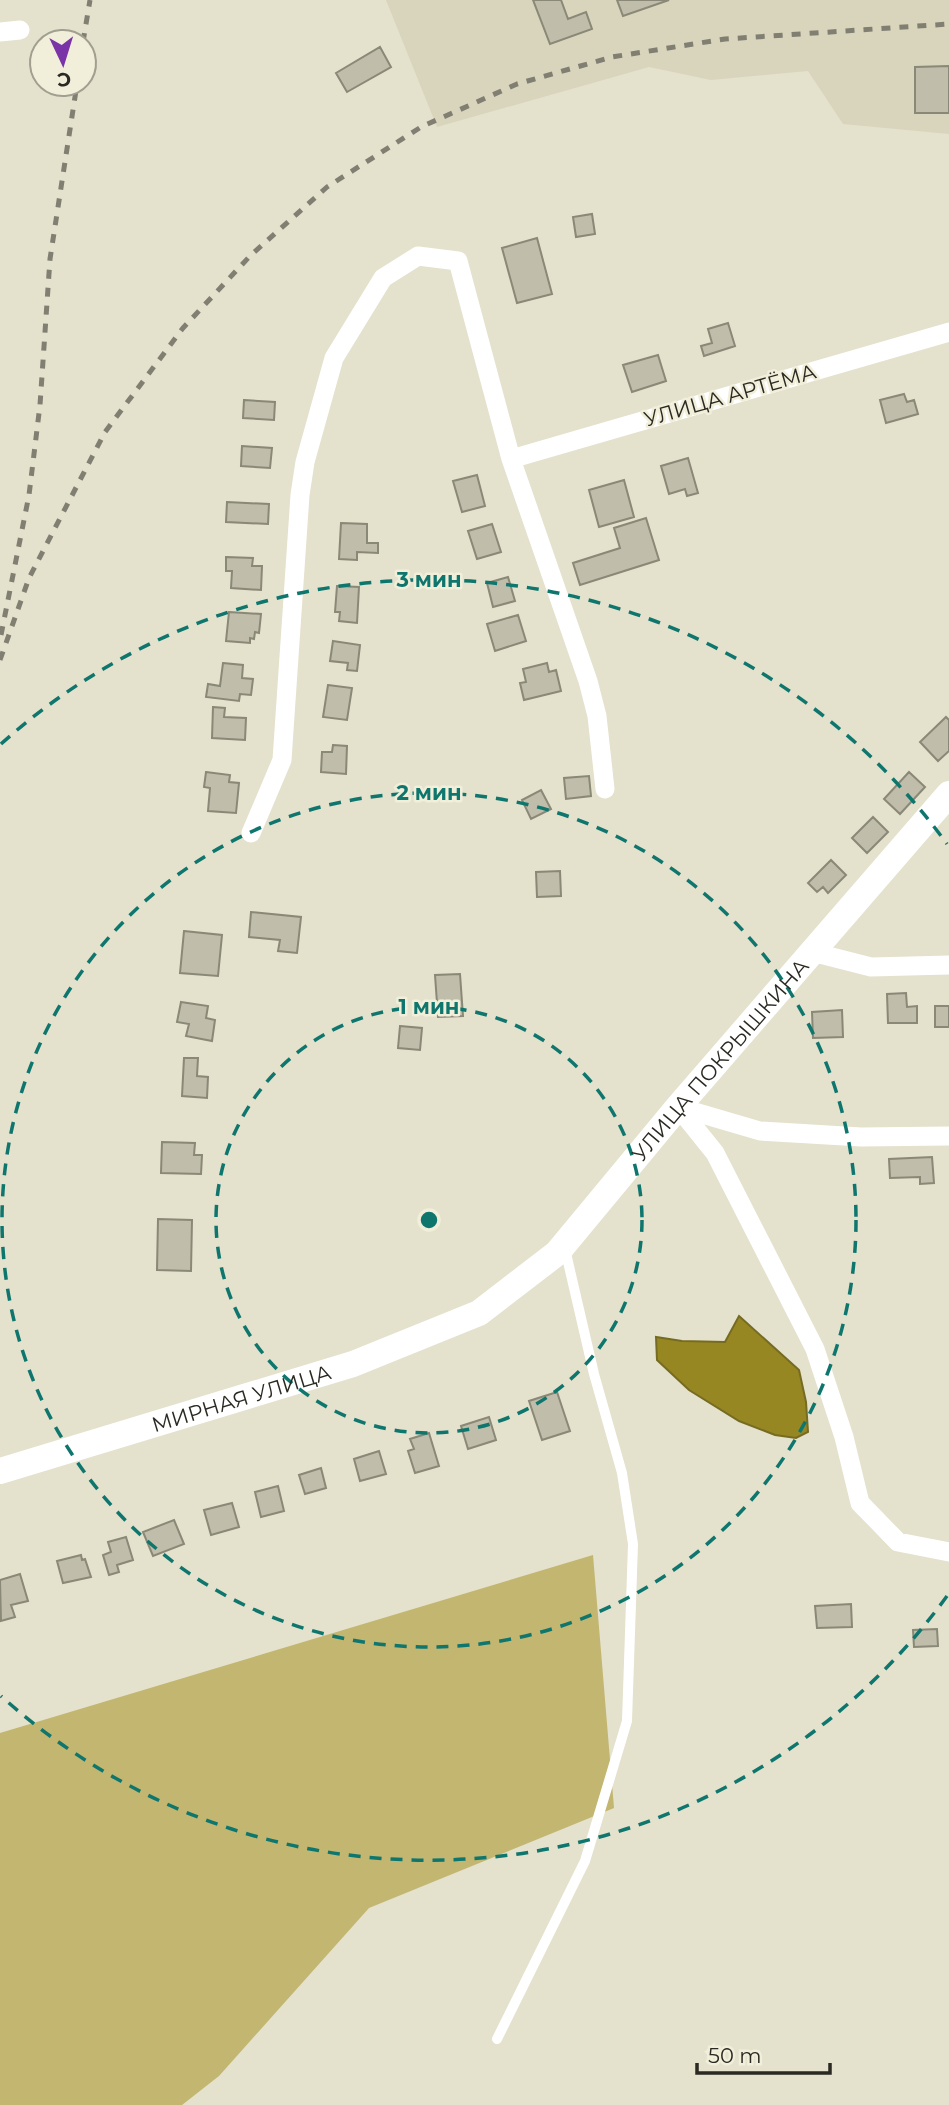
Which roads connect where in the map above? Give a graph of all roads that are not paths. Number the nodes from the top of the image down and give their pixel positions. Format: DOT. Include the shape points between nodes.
graph roads {
  1 [pos="20,30"];
  2 [pos="0,32"];
  3 [pos="949,332"];
  4 [pos="511,459"];
  5 [pos="604,789"];
  6 [pos="949,794"];
  7 [pos="251,833"];
  8 [pos="812,952"];
  9 [pos="949,965"];
  10 [pos="678,1107"];
  11 [pos="949,1136"];
  12 [pos="565,1244"];
  13 [pos="479,1313"];
  14 [pos="0,1471"];
  15 [pos="949,1552"];
  16 [pos="497,2039"];
  1 -- 2 [label="street"];
  3 -- 4 [label="street, УЛИЦА АРТЁМА"];
  4 -- 5 [label="street" via="588,681 597,716"];
  4 -- 7 [label="street" via="458,261 418,256 383,278 334,358 304,462 282,760"];
  6 -- 8 [label="street, УЛИЦА ПОКРЫШКИНА"];
  8 -- 9 [label="street" via="871,967"];
  8 -- 10 [label="street, УЛИЦА ПОКРЫШКИНА"];
  10 -- 11 [label="street" via="760,1131"];
  10 -- 12 [label="street, УЛИЦА ПОКРЫШКИНА"];
  10 -- 15 [label="street" via="715,1153 815,1349 860,1503 898,1542"];
  12 -- 13 [label="street, УЛИЦА ПОКРЫШКИНА"];
  12 -- 16 [label="lane" via="622,1473 633,1544 627,1721 585,1861"];
  13 -- 14 [label="street, МИРНАЯ УЛИЦА" via="353,1364"];
}
